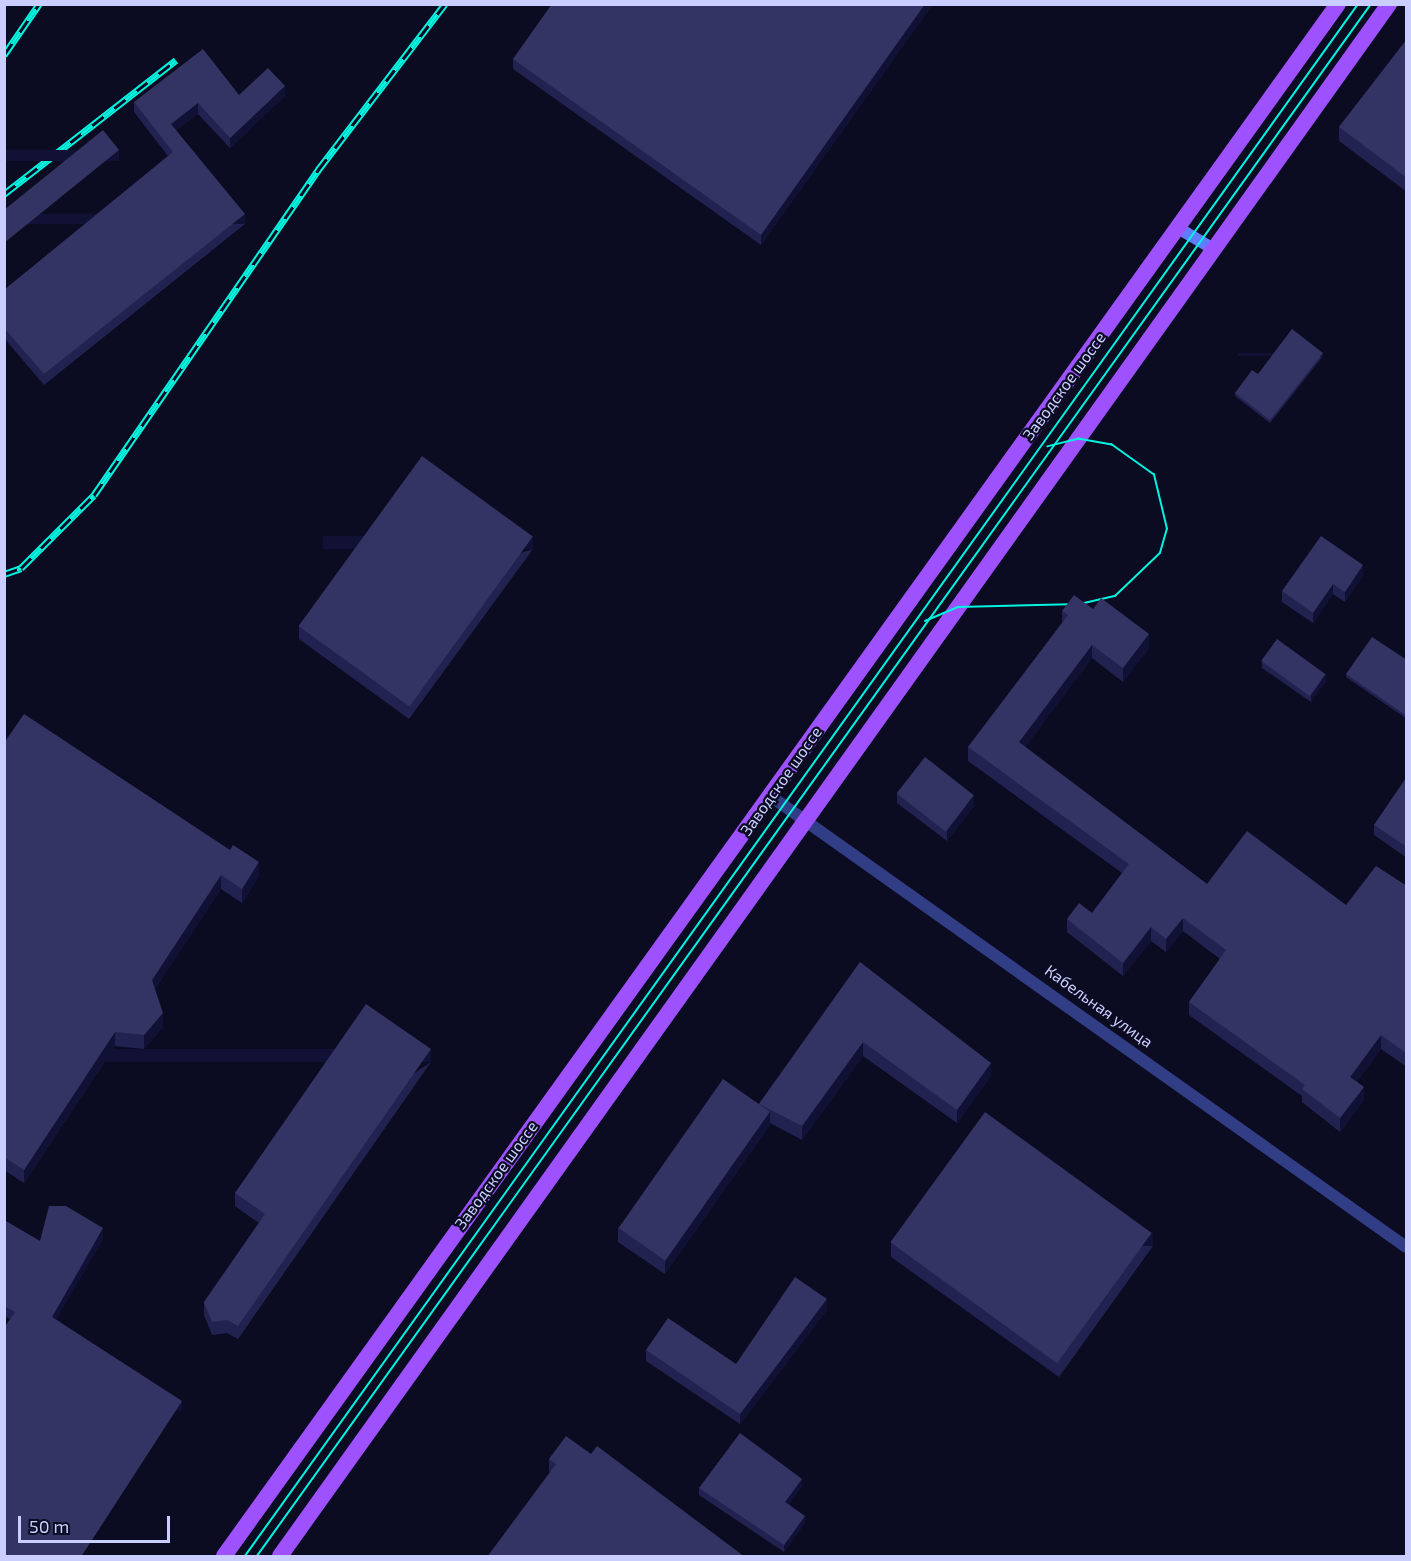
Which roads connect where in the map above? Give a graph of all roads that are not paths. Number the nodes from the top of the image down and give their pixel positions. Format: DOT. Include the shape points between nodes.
graph roads {
  1 [pos="1338,4"];
  2 [pos="1389,4"];
  3 [pos="1178,228"];
  4 [pos="1215,250"];
  5 [pos="769,795"];
  6 [pos="808,819"];
  7 [pos="1407,1247"];
  8 [pos="224,1557"];
  9 [pos="280,1557"];
  1 -- 3 [label="main road, Заводское шоссе"];
  2 -- 4 [label="main road"];
  3 -- 4 [label="main road"];
  3 -- 5 [label="main road, Заводское шоссе"];
  4 -- 6 [label="main road"];
  5 -- 6 [label="street, Кабельная улица"];
  5 -- 8 [label="main road, Заводское шоссе"];
  6 -- 7 [label="street, Кабельная улица"];
  6 -- 9 [label="main road"];
}
